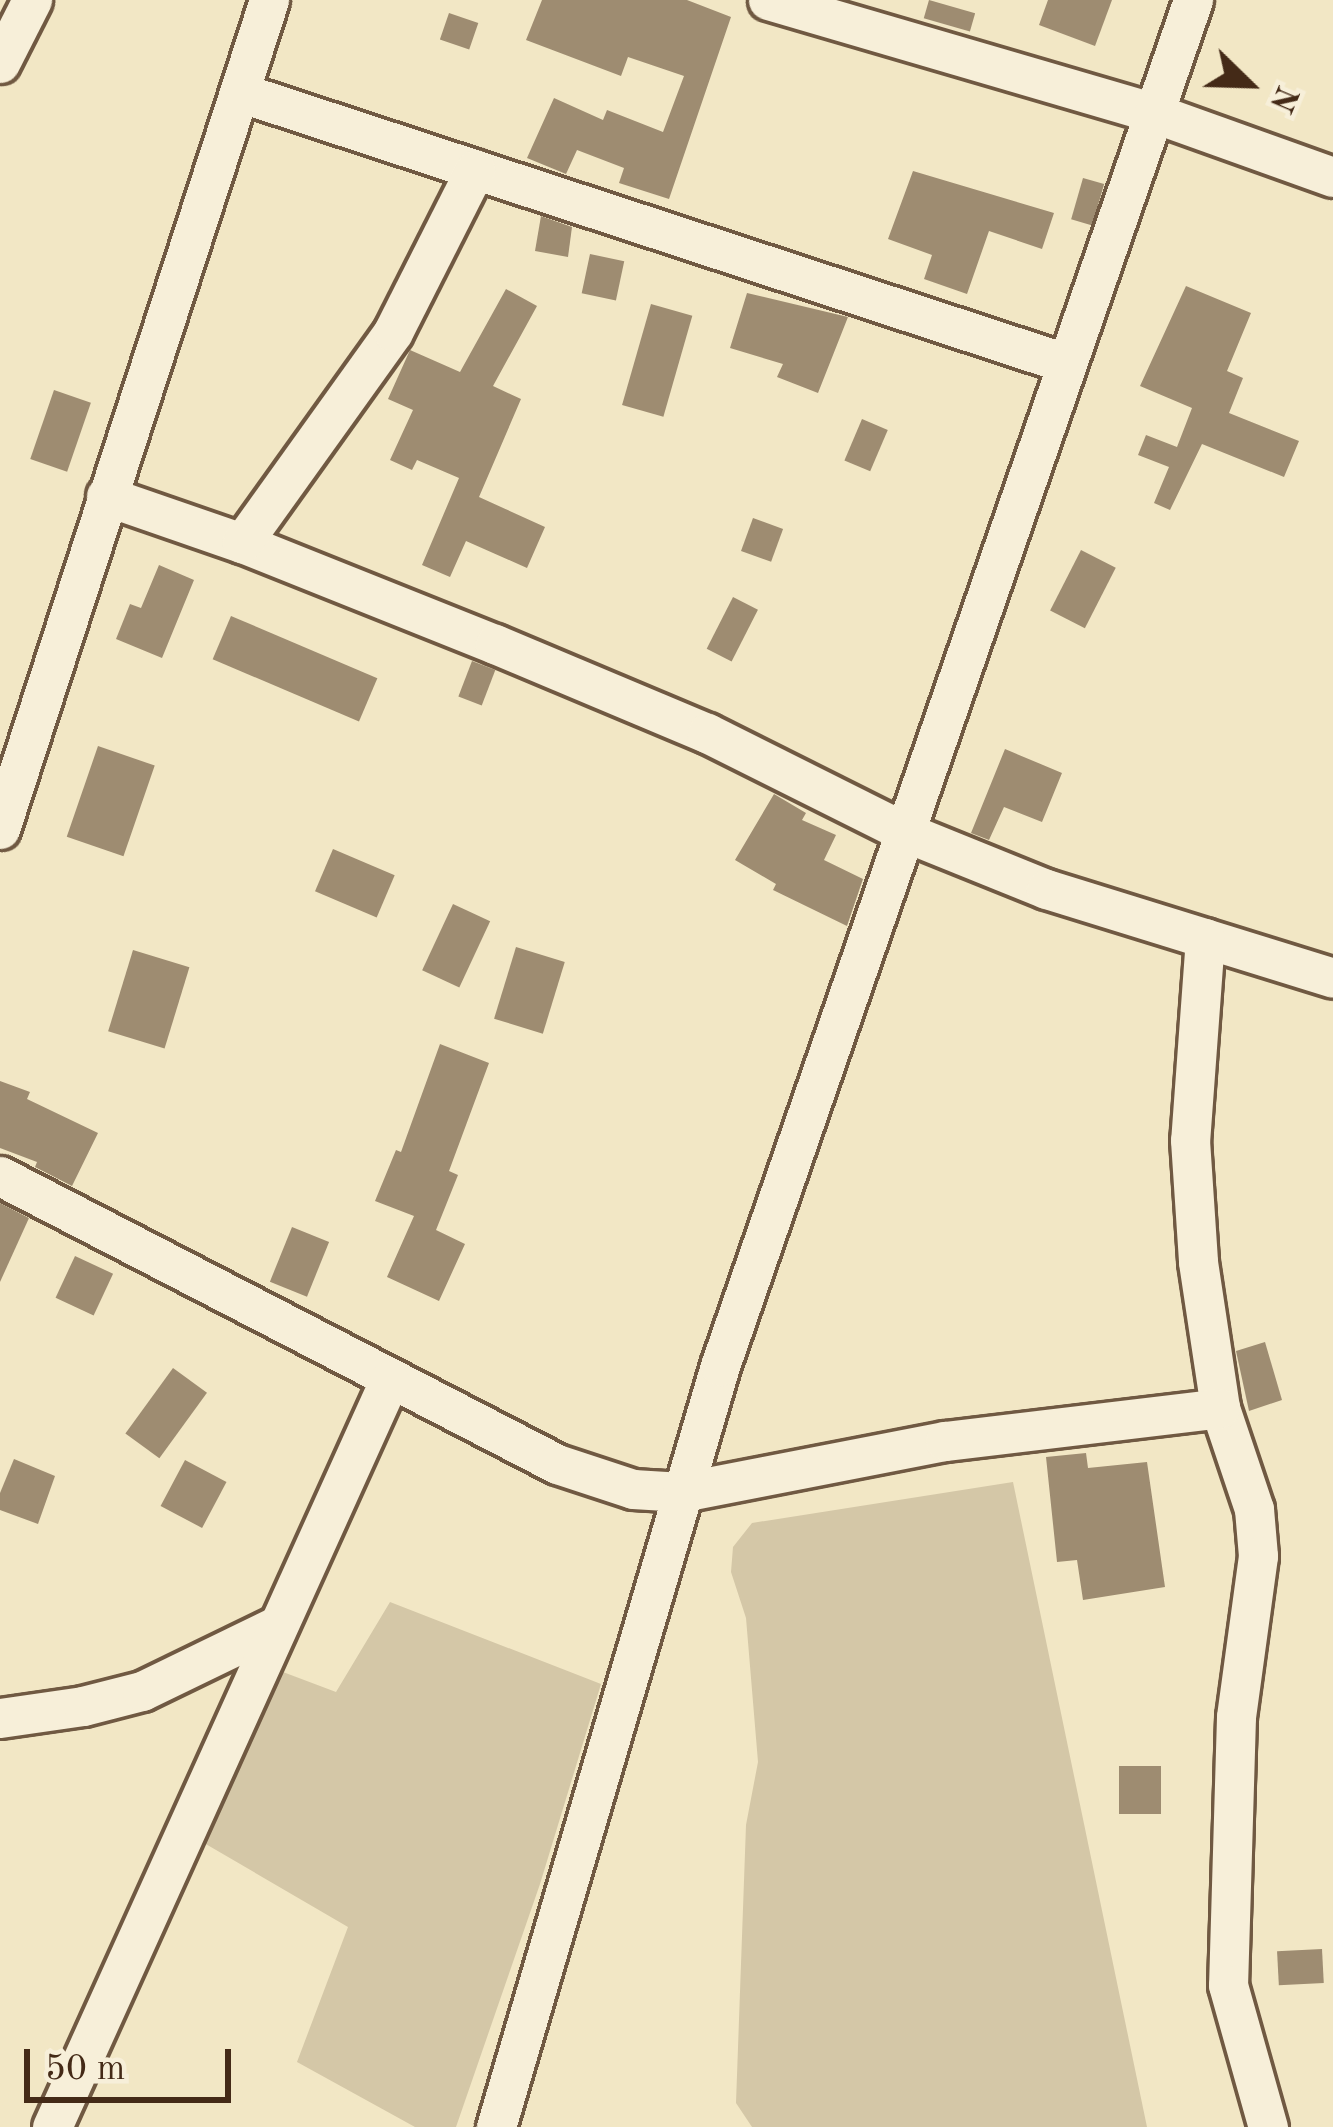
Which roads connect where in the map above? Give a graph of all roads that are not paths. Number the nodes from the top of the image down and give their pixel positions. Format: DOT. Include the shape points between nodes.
graph roads {
  1 [pos="32,0"];
  2 [pos="269,0"];
  3 [pos="768,0"];
  4 [pos="1193,0"];
  5 [pos="0,63"];
  6 [pos="242,93"];
  7 [pos="1154,113"];
  8 [pos="476,170"];
  9 [pos="1333,177"];
  10 [pos="1065,363"];
  11 [pos="106,496"];
  12 [pos="242,543"];
  13 [pos="17,716"];
  14 [pos="0,829"];
  15 [pos="905,832"];
  16 [pos="1205,938"];
  17 [pos="1333,978"];
  18 [pos="0,1176"];
  19 [pos="389,1381"];
  20 [pos="1220,1408"];
  21 [pos="682,1492"];
  22 [pos="278,1625"];
  23 [pos="0,1718"];
  24 [pos="52,2127"];
  25 [pos="496,2127"];
  26 [pos="1268,2127"];
  1 -- 5 [label="street"];
  2 -- 6 [label="street"];
  3 -- 7 [label="street"];
  4 -- 7 [label="street"];
  6 -- 8 [label="street"];
  6 -- 11 [label="street"];
  7 -- 9 [label="street"];
  7 -- 10 [label="street"];
  8 -- 10 [label="street"];
  8 -- 12 [label="street" via="392,332"];
  10 -- 15 [label="street"];
  11 -- 12 [label="street"];
  11 -- 13 [label="street"];
  12 -- 15 [label="street" via="707,733"];
  13 -- 14 [label="street"];
  15 -- 16 [label="street" via="1046,889"];
  15 -- 21 [label="street"];
  16 -- 17 [label="street"];
  16 -- 20 [label="street" via="1190,1140"];
  18 -- 19 [label="street"];
  19 -- 21 [label="street" via="557,1464 633,1489"];
  19 -- 22 [label="street"];
  20 -- 21 [label="street" via="945,1441"];
  20 -- 26 [label="street" via="1254,1509 1258,1556 1236,1717 1228,1985"];
  21 -- 25 [label="street"];
  22 -- 23 [label="street" via="142,1691"];
  22 -- 24 [label="street"];
}
